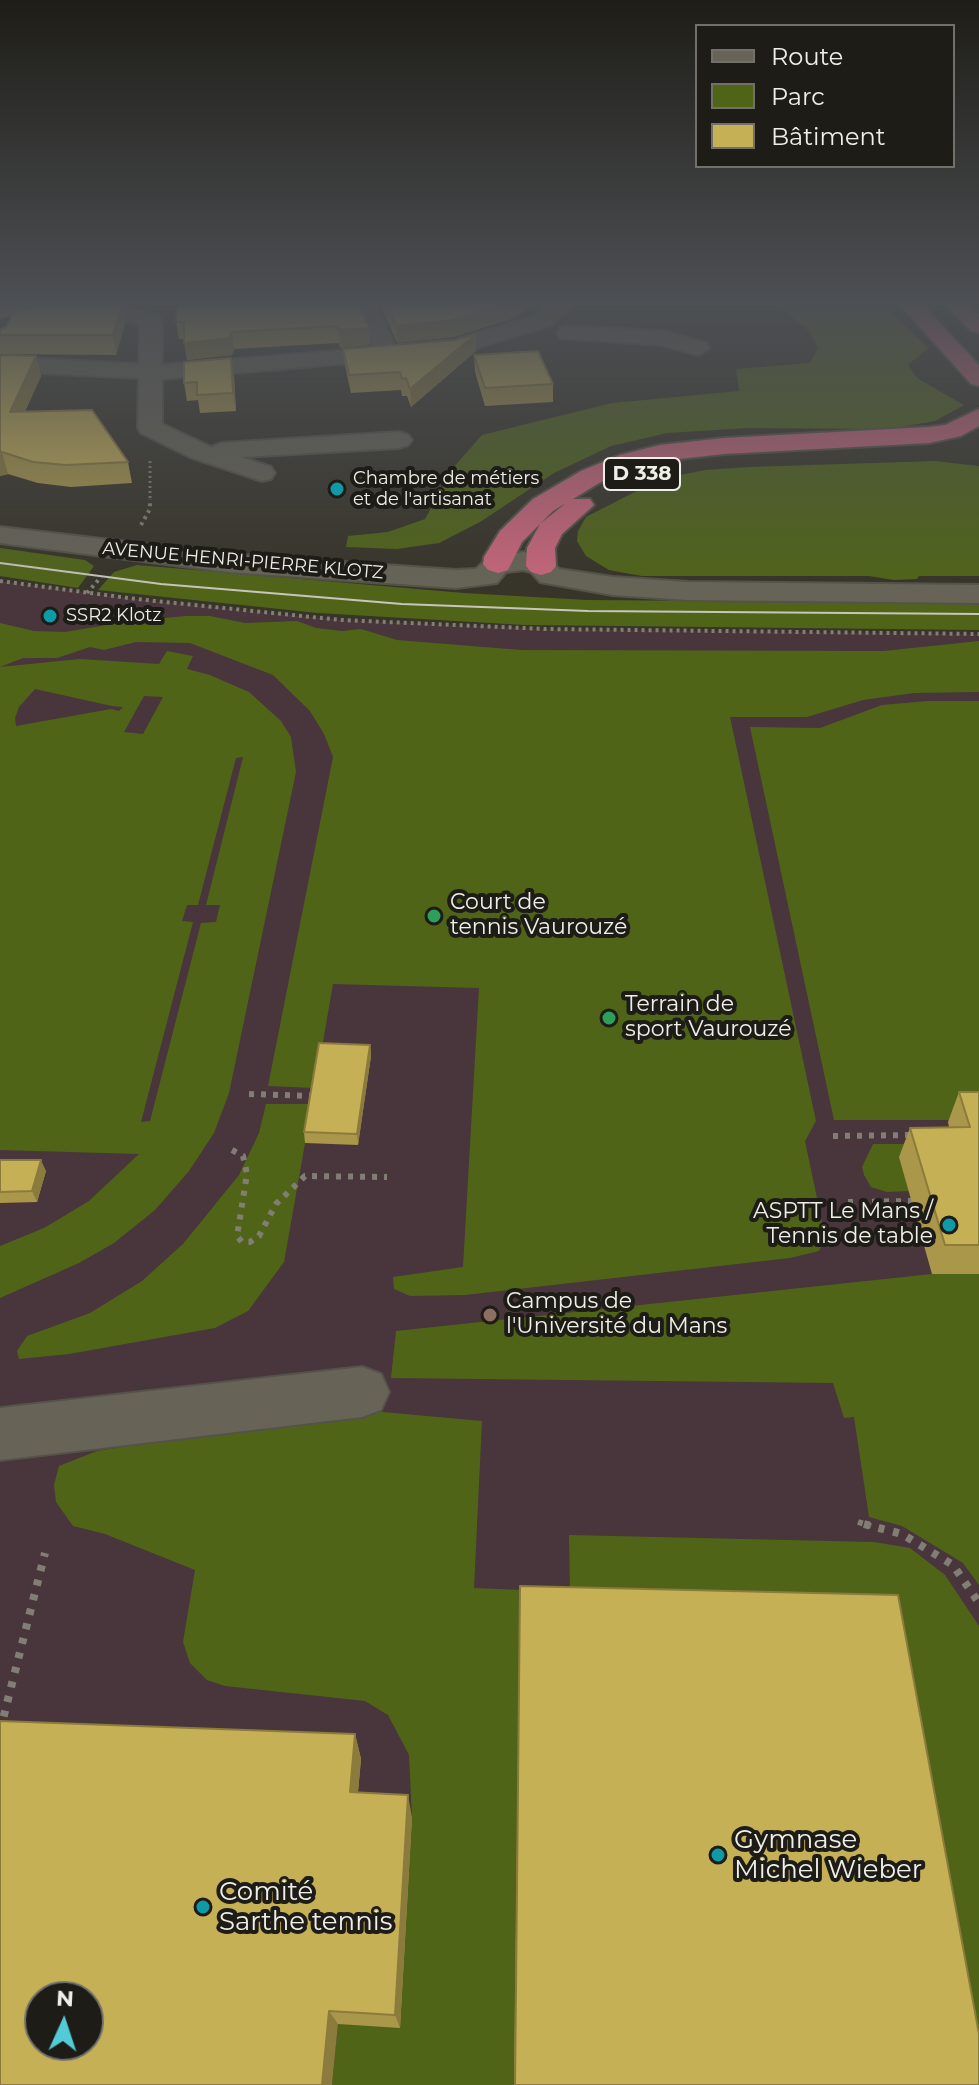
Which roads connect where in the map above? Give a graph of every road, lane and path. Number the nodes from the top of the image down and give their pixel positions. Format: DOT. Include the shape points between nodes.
graph roads {
  1 [pos="151,397"];
  2 [pos="979,416"];
  3 [pos="150,428"];
  4 [pos="399,440"];
  5 [pos="199,452"];
  6 [pos="967,454"];
  7 [pos="262,473"];
  8 [pos="150,509"];
  9 [pos="522,524"];
  10 [pos="0,535"];
  11 [pos="229,563"];
  12 [pos="518,578"];
  13 [pos="0,581"];
  14 [pos="979,594"];
  15 [pos="979,634"];
  16 [pos="249,1094"];
  17 [pos="321,1096"];
  18 [pos="920,1135"];
  19 [pos="833,1136"];
  20 [pos="232,1150"];
  21 [pos="387,1177"];
  22 [pos="912,1201"];
  23 [pos="848,1202"];
  24 [pos="362,1392"];
  25 [pos="0,1434"];
  26 [pos="858,1522"];
  27 [pos="45,1553"];
  28 [pos="979,1603"];
  29 [pos="0,1731"];
  1 -- 3 [label="street"];
  2 -- 9 [label="highway, D 338" via="952,431 904,439 660,453 590,477"];
  3 -- 5 [label="street"];
  3 -- 8 [label="path"];
  4 -- 5 [label="street"];
  5 -- 7 [label="street"];
  6 -- 12 [label="highway, D 338" via="787,453 678,463 605,489 562,519"];
  9 -- 11 [label="street" via="479,551 423,563"];
  9 -- 12 [label="highway" via="498,557"];
  10 -- 11 [label="street, AVENUE HENRI-PIERRE KLOTZ"];
  11 -- 12 [label="street, AVENUE HENRI-PIERRE KLOTZ" via="456,579"];
  12 -- 14 [label="street, AVENUE HENRI-PIERRE KLOTZ" via="688,591"];
  13 -- 15 [label="path" via="341,620 546,629"];
  16 -- 17 [label="path"];
  18 -- 19 [label="path"];
  20 -- 21 [label="path" via="243,1156 247,1174 237,1236 242,1242 259,1236 276,1204 305,1176"];
  22 -- 23 [label="path"];
  24 -- 25 [label="street"];
  26 -- 28 [label="path" via="902,1534 953,1565"];
  27 -- 29 [label="path"];
}
